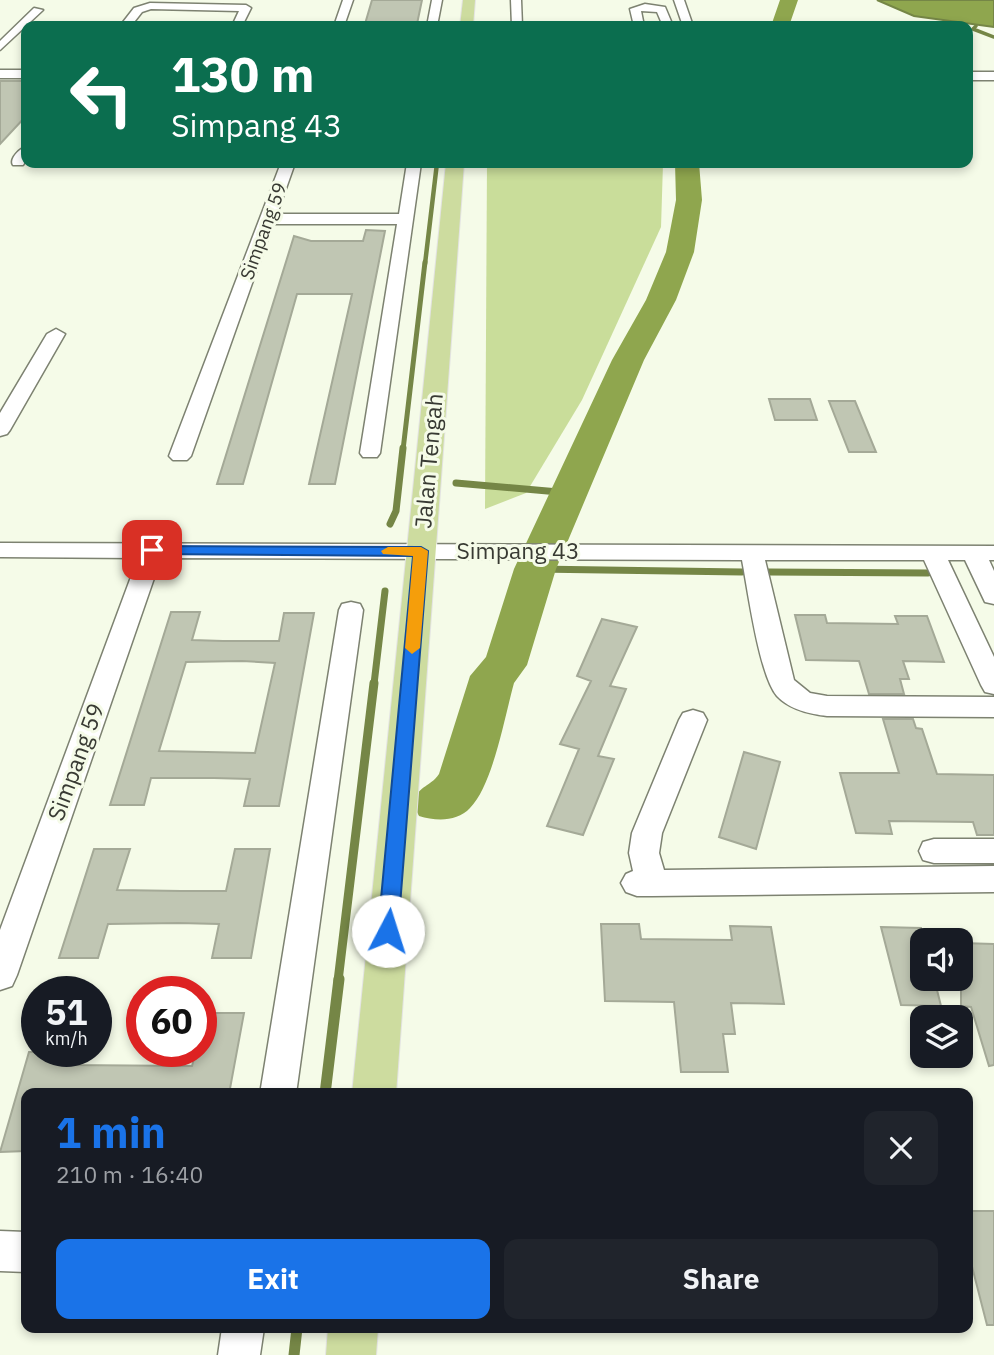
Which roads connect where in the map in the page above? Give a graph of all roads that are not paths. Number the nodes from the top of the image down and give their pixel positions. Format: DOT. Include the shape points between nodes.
graph roads {
  1 [pos="348,0"];
  2 [pos="437,0"];
  3 [pos="469,0"];
  4 [pos="516,0"];
  5 [pos="680,0"];
  6 [pos="38,10"];
  7 [pos="27,21"];
  8 [pos="129,21"];
  9 [pos="240,21"];
  10 [pos="341,21"];
  11 [pos="433,21"];
  12 [pos="467,21"];
  13 [pos="517,21"];
  14 [pos="638,21"];
  15 [pos="666,21"];
  16 [pos="686,21"];
  17 [pos="21,27"];
  18 [pos="0,47"];
  19 [pos="0,74"];
  20 [pos="21,74"];
  21 [pos="973,76"];
  22 [pos="994,76"];
  23 [pos="286,168"];
  24 [pos="413,168"];
  25 [pos="455,168"];
  26 [pos="267,219"];
  27 [pos="406,219"];
  28 [pos="56,334"];
  29 [pos="0,430"];
  30 [pos="370,453"];
  31 [pos="180,456"];
  32 [pos="0,550"];
  33 [pos="152,550"];
  34 [pos="421,551"];
  35 [pos="752,552"];
  36 [pos="932,552"];
  37 [pos="984,553"];
  38 [pos="994,596"];
  39 [pos="351,610"];
  40 [pos="994,685"];
  41 [pos="994,707"];
  42 [pos="693,720"];
  43 [pos="934,850"];
  44 [pos="994,851"];
  45 [pos="994,879"];
  46 [pos="0,975"];
  47 [pos="279,1088"];
  48 [pos="375,1088"];
  49 [pos="0,1251"];
  50 [pos="21,1252"];
  51 [pos="242,1333"];
  52 [pos="353,1333"];
  53 [pos="239,1355"];
  54 [pos="351,1355"];
  1 -- 10 [label="street"];
  2 -- 11 [label="street"];
  3 -- 12 [label="main road"];
  4 -- 13 [label="street"];
  5 -- 16 [label="street"];
  6 -- 7 [label="street"];
  8 -- 9 [label="street" via="138,10 150,6 237,5 247,9"];
  14 -- 15 [label="street" via="635,9 645,7 662,9"];
  17 -- 18 [label="street"];
  19 -- 20 [label="street"];
  21 -- 22 [label="street"];
  23 -- 26 [label="street, Simpang 59"];
  24 -- 27 [label="street"];
  25 -- 34 [label="main road, Jalan Tengah"];
  26 -- 27 [label="street"];
  26 -- 31 [label="street, Simpang 59"];
  27 -- 30 [label="street"];
  28 -- 29 [label="street"];
  32 -- 33 [label="street, Simpang 43"];
  33 -- 34 [label="street, Simpang 43"];
  33 -- 46 [label="street, Simpang 59"];
  34 -- 35 [label="street, Simpang 43"];
  34 -- 48 [label="main road, Jalan Tengah"];
  35 -- 36 [label="street, Simpang 43"];
  35 -- 41 [label="street" via="781,682 794,697 816,706"];
  36 -- 37 [label="street, Simpang 43"];
  36 -- 40 [label="street"];
  37 -- 38 [label="street"];
  39 -- 47 [label="street"];
  42 -- 45 [label="street" via="647,833 644,883"];
  43 -- 44 [label="street"];
  49 -- 50 [label="street"];
  51 -- 53 [label="street"];
  52 -- 54 [label="main road"];
}
